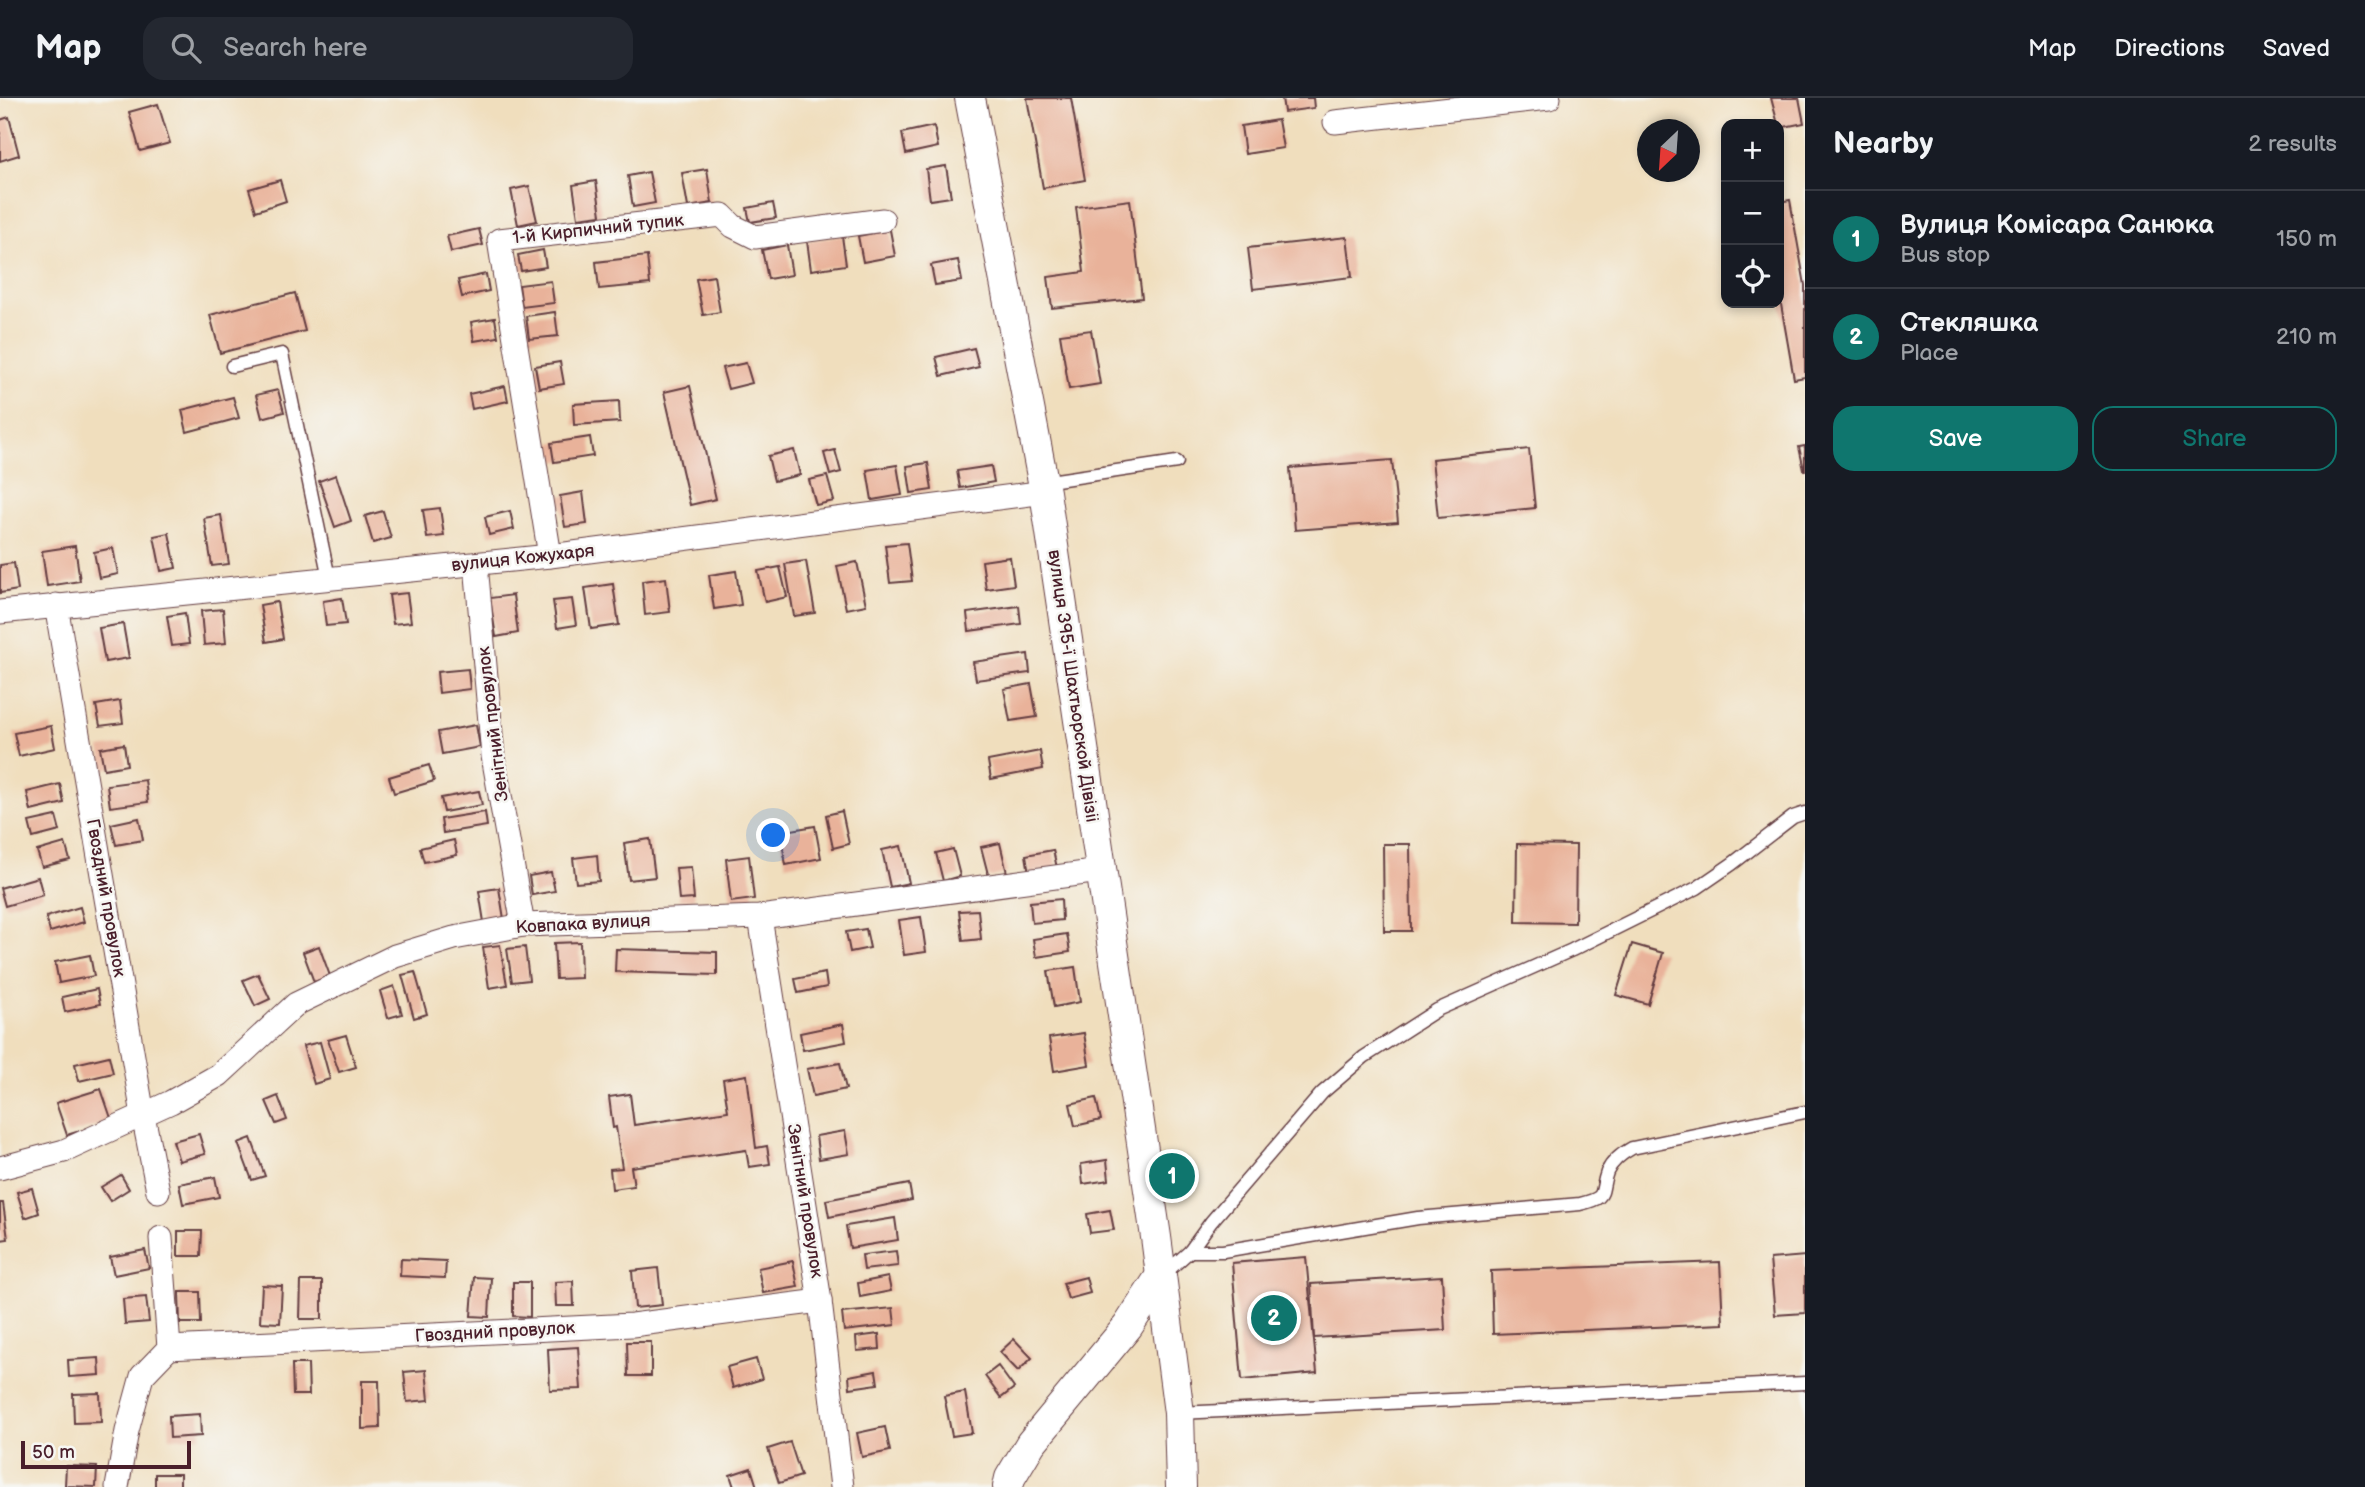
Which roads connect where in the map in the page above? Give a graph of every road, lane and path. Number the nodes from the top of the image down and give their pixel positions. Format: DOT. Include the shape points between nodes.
graph roads {
  1 [pos="970,98"];
  2 [pos="1549,98"];
  3 [pos="1335,122"];
  4 [pos="883,220"];
  5 [pos="232,366"];
  6 [pos="1177,462"];
  7 [pos="1044,487"];
  8 [pos="550,556"];
  9 [pos="476,564"];
  10 [pos="329,578"];
  11 [pos="56,605"];
  12 [pos="0,612"];
  13 [pos="1805,813"];
  14 [pos="1100,871"];
  15 [pos="760,917"];
  16 [pos="523,925"];
  17 [pos="1805,1112"];
  18 [pos="143,1115"];
  19 [pos="0,1168"];
  20 [pos="158,1191"];
  21 [pos="162,1238"];
  22 [pos="1190,1251"];
  23 [pos="1160,1277"];
  24 [pos="820,1301"];
  25 [pos="169,1348"];
  26 [pos="1805,1383"];
  27 [pos="1179,1413"];
  28 [pos="117,1487"];
  29 [pos="842,1487"];
  30 [pos="1008,1487"];
  31 [pos="1181,1487"];
  1 -- 7 [label="street, вулиця 395-ї Шахтьорской Дівізіі"];
  2 -- 3 [label="street"];
  4 -- 8 [label="street, 1-й Кирпичний тупик" via="755,237 722,215 499,240"];
  5 -- 10 [label="lane" via="282,354"];
  6 -- 7 [label="lane"];
  7 -- 8 [label="street, вулиця Кожухаря"];
  7 -- 14 [label="street, вулиця 395-ї Шахтьорской Дівізіі"];
  8 -- 9 [label="street, вулиця Кожухаря"];
  9 -- 10 [label="street, вулиця Кожухаря"];
  9 -- 16 [label="street, Зенітний провулок" via="494,756"];
  10 -- 11 [label="street, вулиця Кожухаря"];
  11 -- 12 [label="street, вулиця Кожухаря"];
  11 -- 18 [label="street, Гвоздний провулок"];
  13 -- 22 [label="lane" via="1793,817 1697,888 1437,1010 1364,1057 1322,1093"];
  14 -- 15 [label="street, Ковпака вулиця"];
  14 -- 23 [label="street, вулиця 395-ї Шахтьорской Дівізіі"];
  15 -- 16 [label="street, Ковпака вулиця"];
  15 -- 24 [label="street, Зенітний провулок"];
  16 -- 18 [label="street, Ковпака вулиця" via="454,938 395,956 296,1004 219,1075"];
  17 -- 22 [label="lane" via="1632,1148 1618,1156 1595,1201 1419,1218 1223,1251"];
  18 -- 19 [label="street, Ковпака вулиця" via="64,1151"];
  18 -- 20 [label="street, Гвоздний провулок"];
  21 -- 25 [label="street"];
  22 -- 23 [label="lane"];
  23 -- 27 [label="street, вулиця 395-ї Шахтьорской Дівізіі"];
  23 -- 30 [label="street" via="1128,1326 1031,1443"];
  24 -- 25 [label="street, Гвоздний провулок" via="632,1325"];
  24 -- 29 [label="street, Зенітний провулок"];
  25 -- 28 [label="street" via="142,1376"];
  26 -- 27 [label="lane"];
  27 -- 31 [label="street, вулиця 395-ї Шахтьорской Дівізіі"];
}
